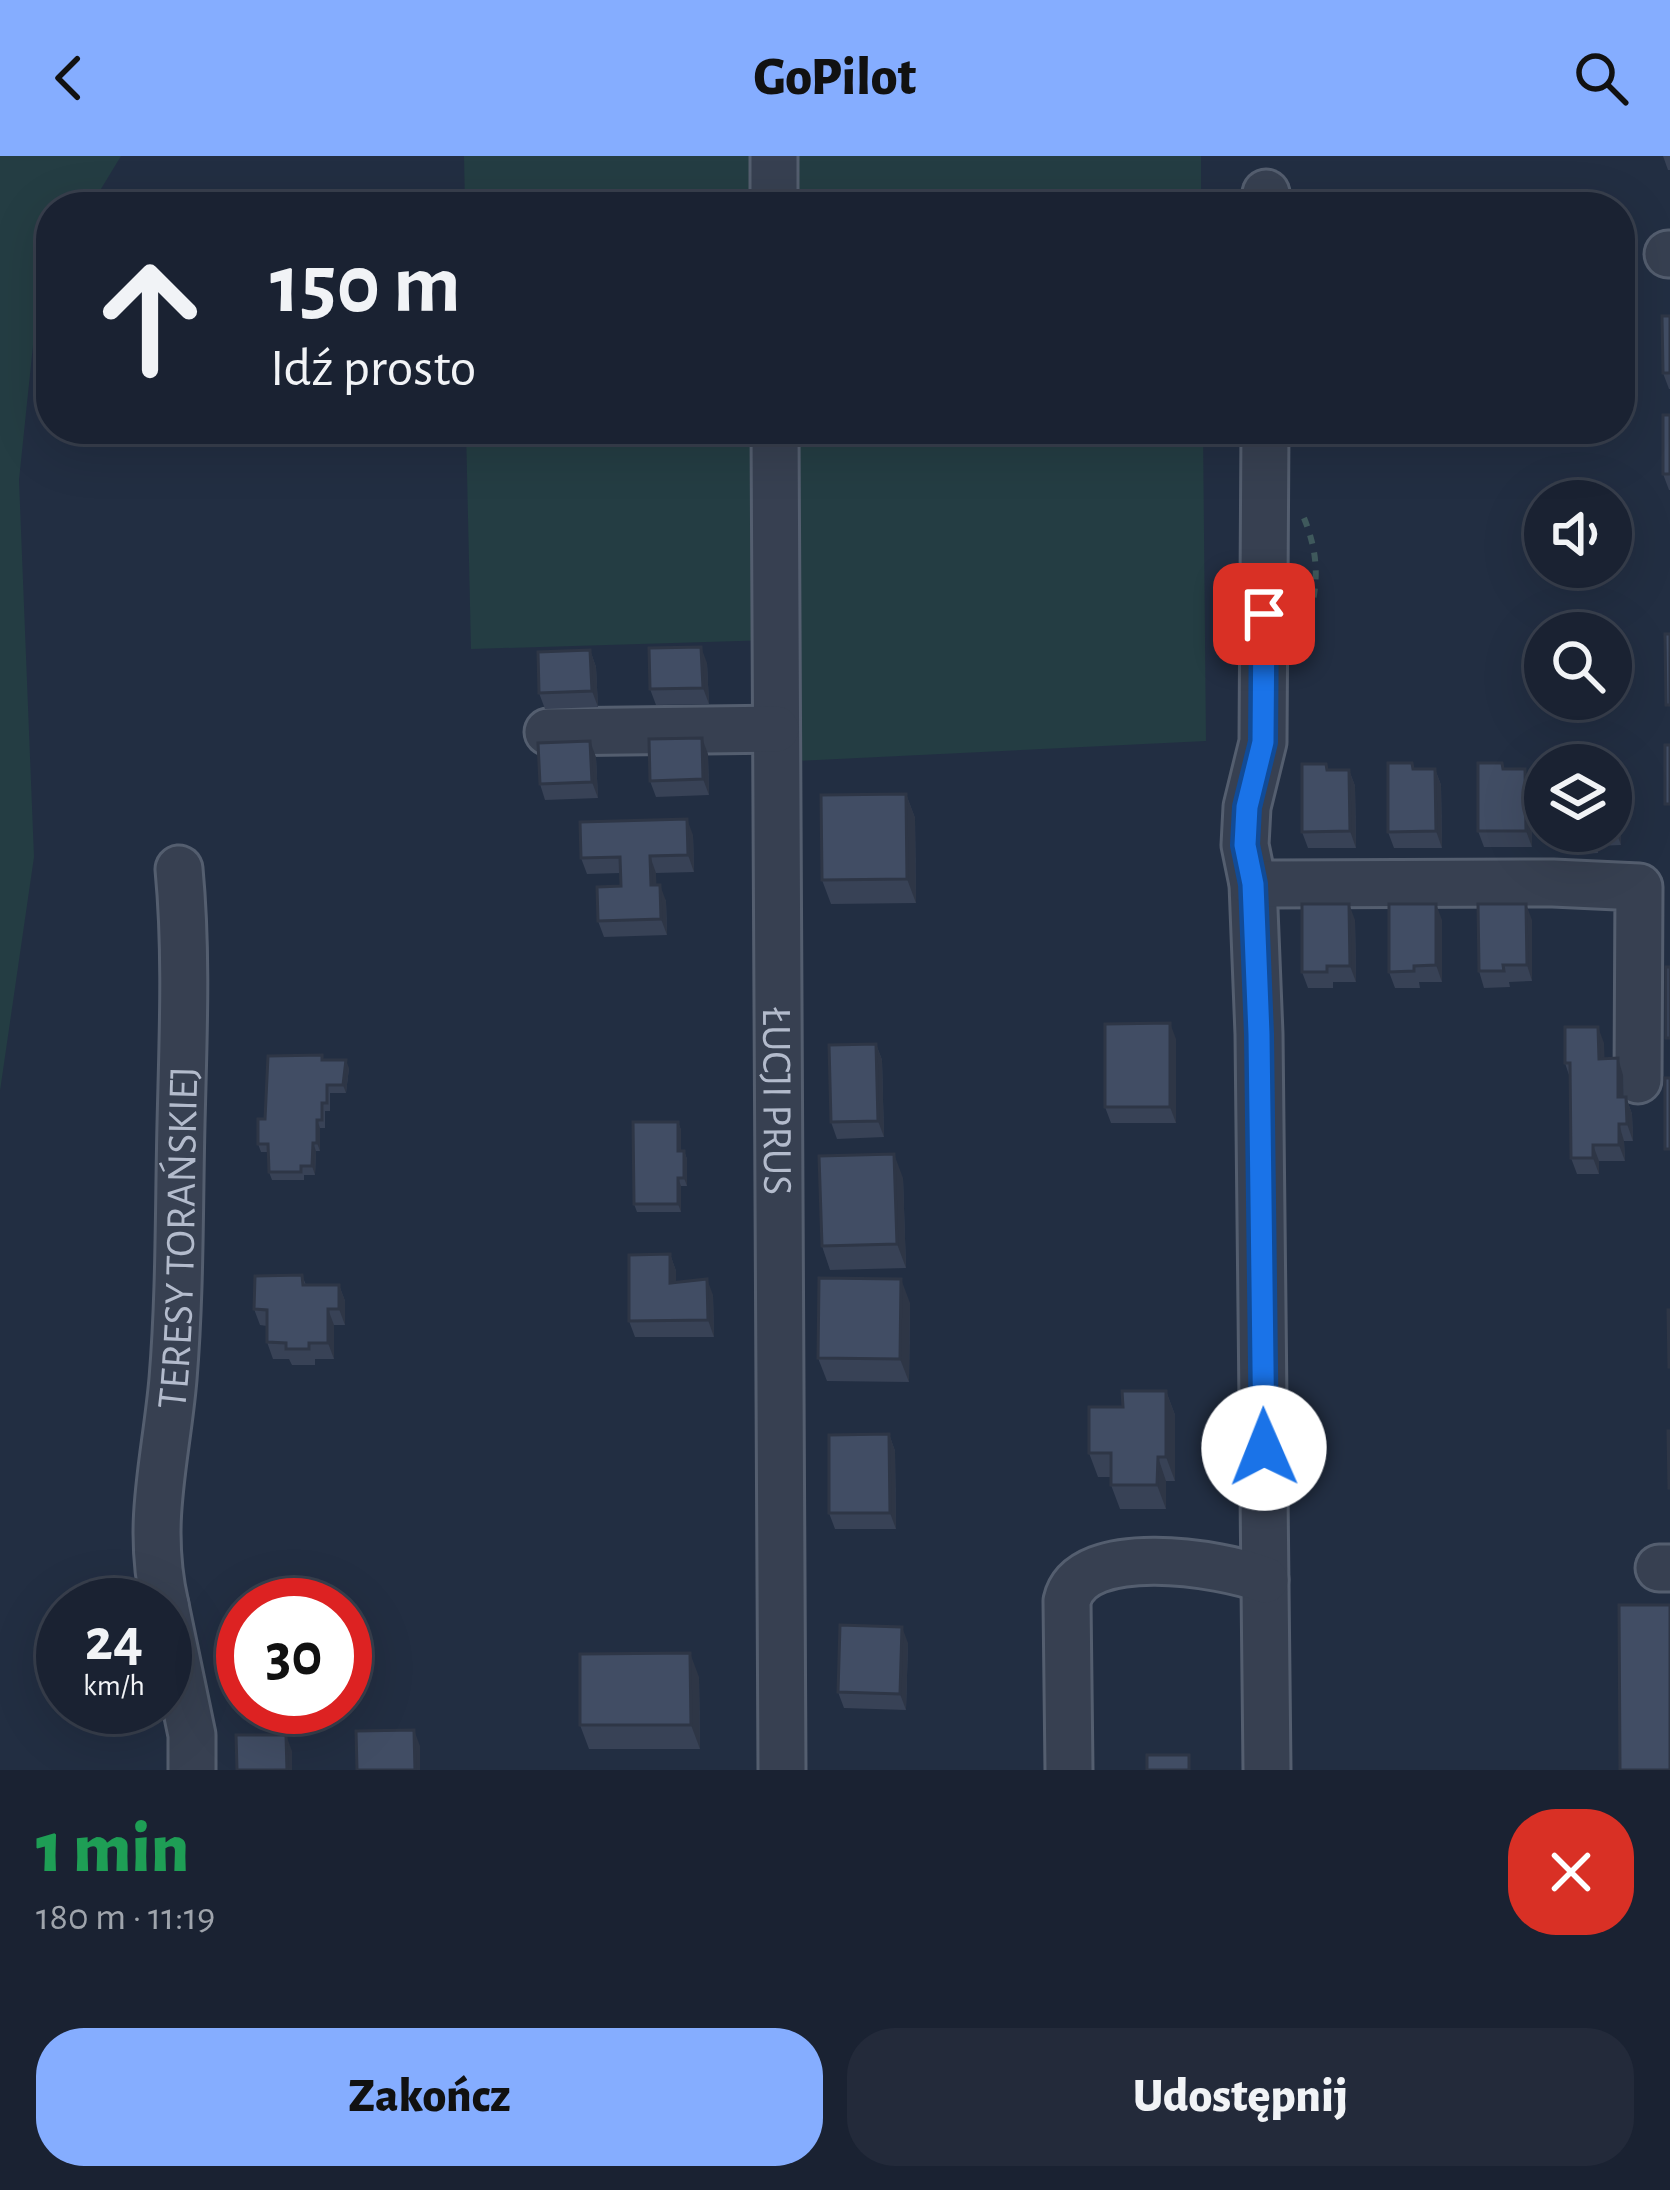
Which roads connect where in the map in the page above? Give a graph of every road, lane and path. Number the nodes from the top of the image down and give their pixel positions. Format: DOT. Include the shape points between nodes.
graph roads {
  1 [pos="774,156"];
  2 [pos="774,192"];
  3 [pos="775,444"];
  4 [pos="1265,444"];
  5 [pos="776,729"];
  6 [pos="548,732"];
  7 [pos="179,869"];
  8 [pos="1253,884"];
  9 [pos="1638,1080"];
  10 [pos="158,1578"];
  11 [pos="1265,1580"];
  12 [pos="192,1734"];
  13 [pos="192,1770"];
  14 [pos="782,1770"];
  15 [pos="1069,1770"];
  16 [pos="1267,1770"];
  1 -- 2 [label="street"];
  3 -- 5 [label="street, ŁUCJI PRUS"];
  4 -- 8 [label="street" via="1263,742 1245,845"];
  5 -- 6 [label="street"];
  5 -- 14 [label="street, ŁUCJI PRUS"];
  7 -- 10 [label="street, TERESY TORAŃSKIEJ" via="185,930 178,1287 154,1525"];
  8 -- 9 [label="street" via="1639,887"];
  8 -- 11 [label="street"];
  11 -- 15 [label="street" via="1210,1564 1119,1564 1070,1587"];
  11 -- 16 [label="street"];
  12 -- 13 [label="street, TERESY TORAŃSKIEJ"];
}
